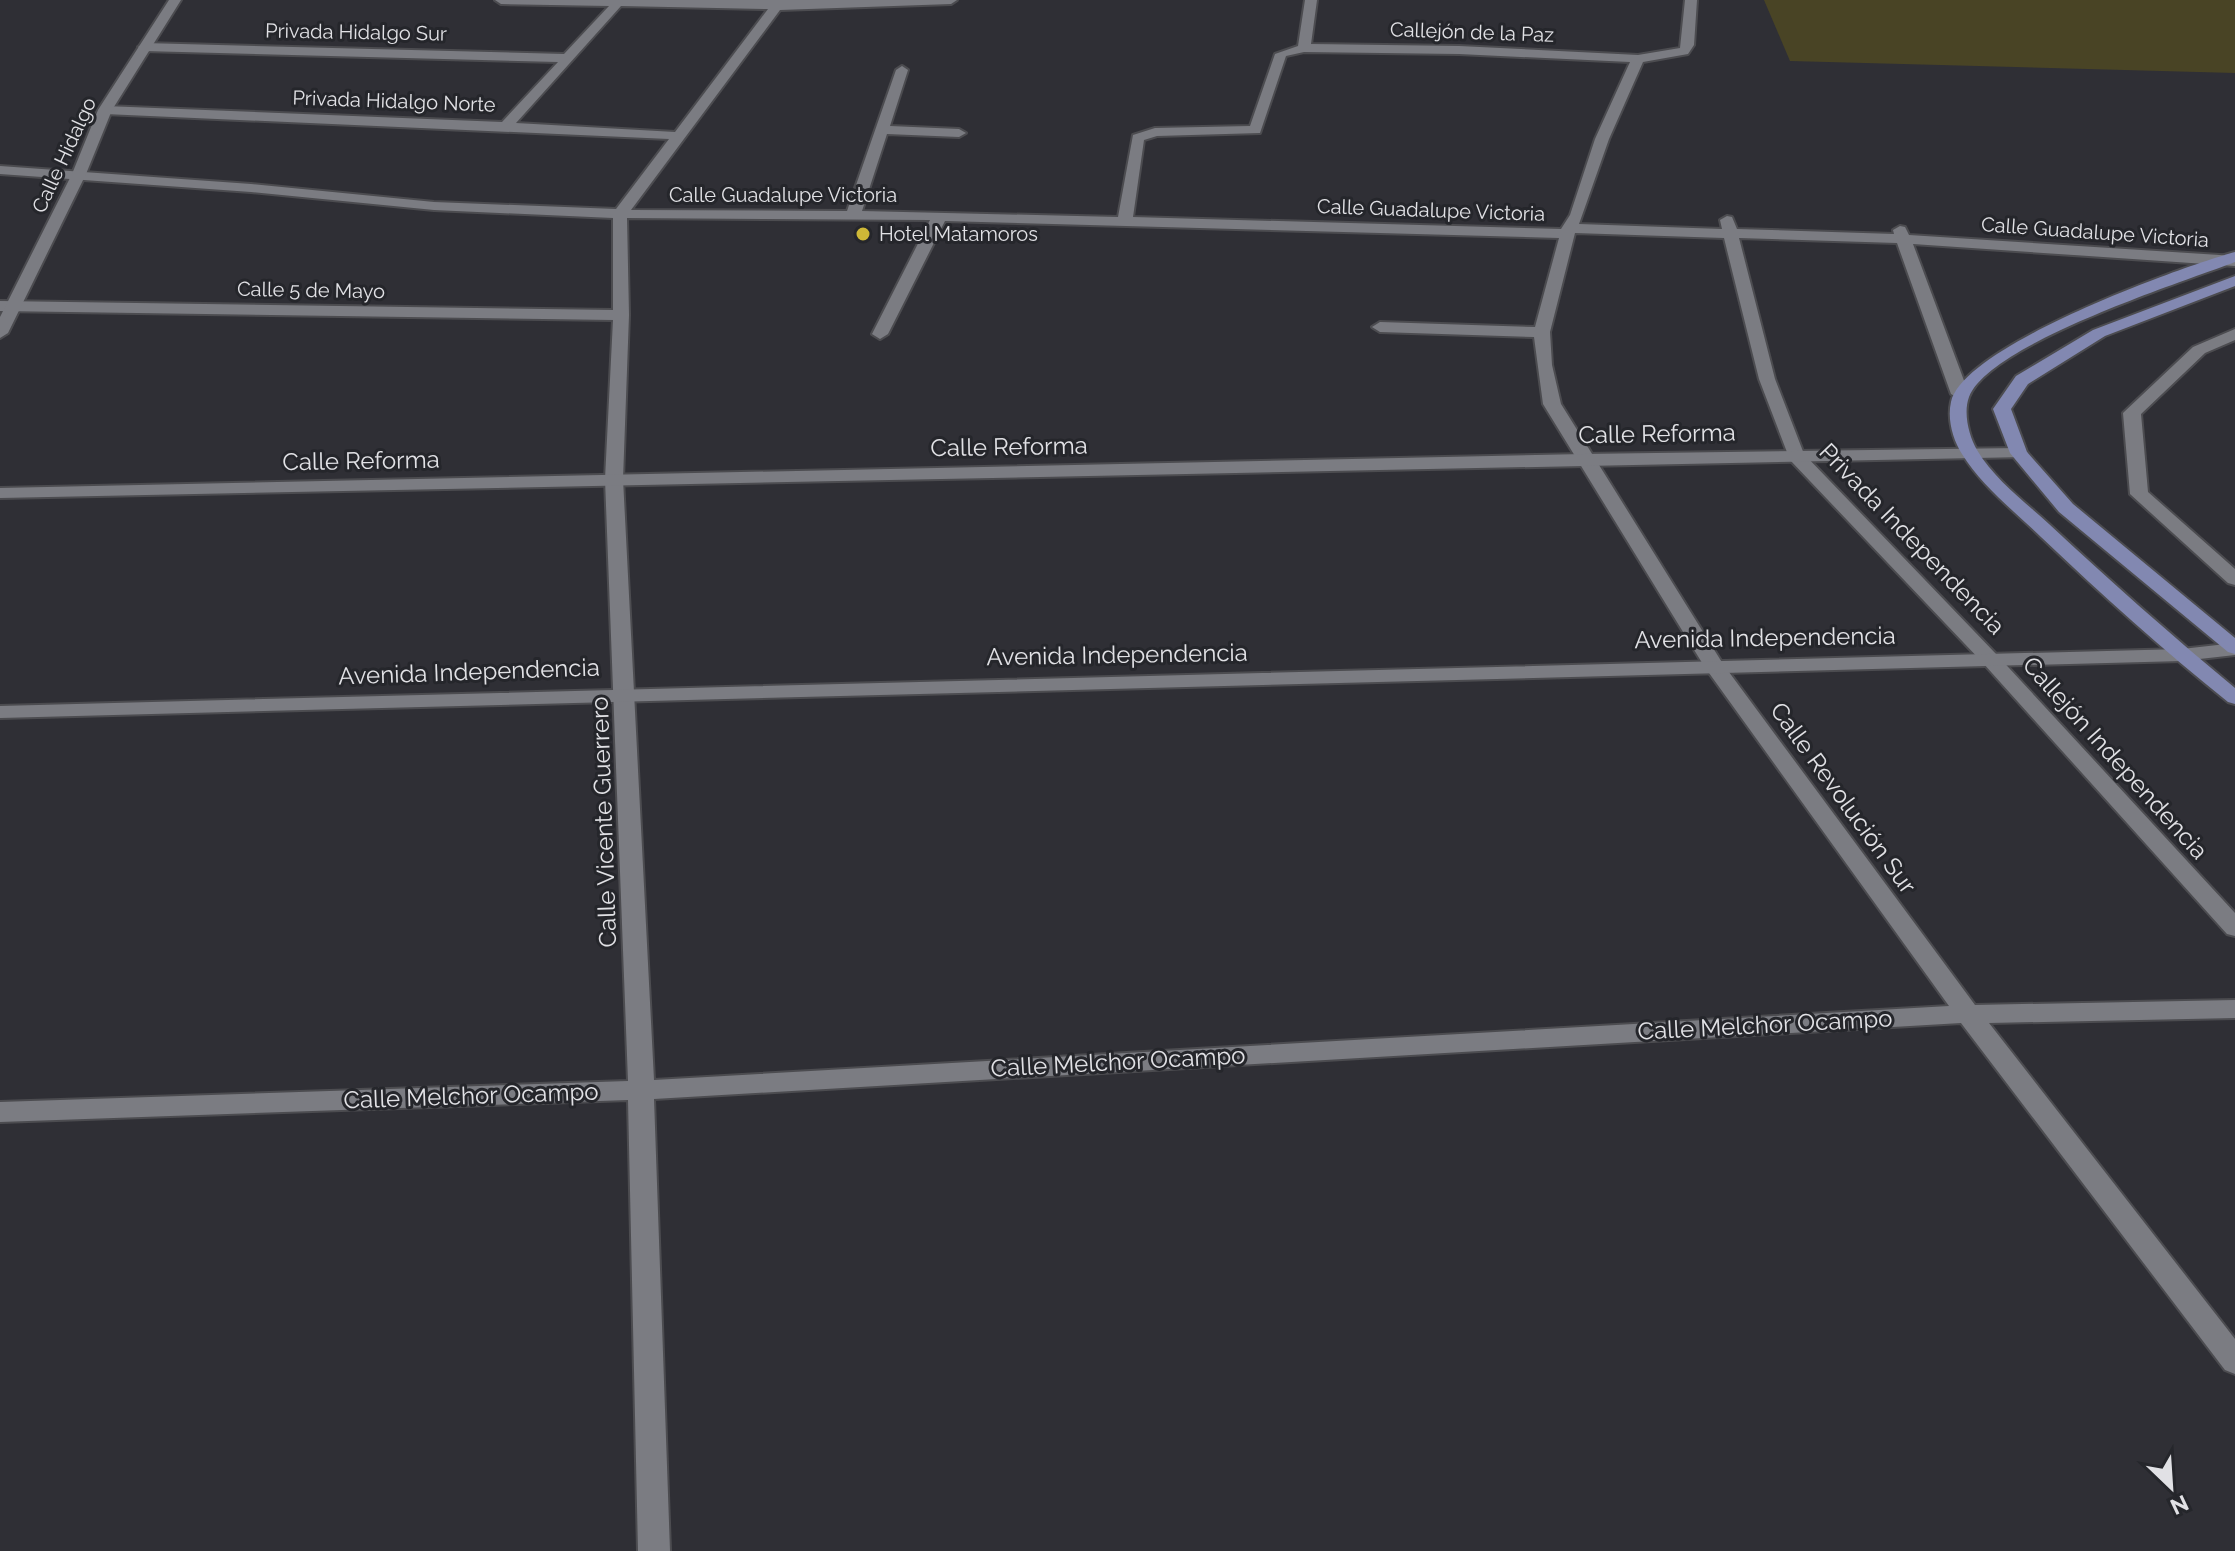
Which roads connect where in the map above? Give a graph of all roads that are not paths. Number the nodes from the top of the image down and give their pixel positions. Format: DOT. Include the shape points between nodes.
graph roads {
  1 [pos="175,0"];
  2 [pos="501,0"];
  3 [pos="951,0"];
  4 [pos="1311,0"];
  5 [pos="1691,0"];
  6 [pos="780,3"];
  7 [pos="616,5"];
  8 [pos="144,47"];
  9 [pos="1304,48"];
  10 [pos="566,58"];
  11 [pos="1638,59"];
  12 [pos="902,70"];
  13 [pos="105,110"];
  14 [pos="506,126"];
  15 [pos="883,130"];
  16 [pos="959,133"];
  17 [pos="681,136"];
  18 [pos="0,170"];
  19 [pos="79,174"];
  20 [pos="620,214"];
  21 [pos="853,215"];
  22 [pos="940,216"];
  23 [pos="1125,221"];
  24 [pos="1571,226"];
  25 [pos="1728,227"];
  26 [pos="1901,234"];
  27 [pos="2233,257"];
  28 [pos="2190,274"];
  29 [pos="2229,283"];
  30 [pos="7,306"];
  31 [pos="621,315"];
  32 [pos="1380,327"];
  33 [pos="1542,332"];
  34 [pos="0,333"];
  35 [pos="880,334"];
  36 [pos="2235,334"];
  37 [pos="1960,394"];
  38 [pos="2019,453"];
  39 [pos="1970,454"];
  40 [pos="1796,456"];
  41 [pos="1584,459"];
  42 [pos="614,479"];
  43 [pos="0,493"];
  44 [pos="2235,579"];
  45 [pos="2235,649"];
  46 [pos="2182,655"];
  47 [pos="1990,659"];
  48 [pos="1714,666"];
  49 [pos="625,693"];
  50 [pos="2235,698"];
  51 [pos="0,712"];
  52 [pos="2235,928"];
  53 [pos="2235,1009"];
  54 [pos="1968,1014"];
  55 [pos="641,1090"];
  56 [pos="0,1112"];
  57 [pos="2235,1361"];
  58 [pos="654,1551"];
  1 -- 8 [label="street, Calle Hidalgo"];
  2 -- 7 [label="street"];
  3 -- 6 [label="street"];
  4 -- 9 [label="street"];
  5 -- 11 [label="street, Callejón de la Paz" via="1684,51"];
  6 -- 7 [label="street"];
  6 -- 17 [label="street"];
  7 -- 10 [label="street"];
  8 -- 10 [label="street, Privada Hidalgo Sur"];
  8 -- 13 [label="street, Calle Hidalgo"];
  9 -- 11 [label="street, Callejón de la Paz"];
  9 -- 23 [label="street" via="1281,54 1255,130 1155,132 1138,138"];
  10 -- 14 [label="street"];
  11 -- 24 [label="street, Calle Revolución Sur"];
  12 -- 15 [label="street"];
  13 -- 14 [label="street, Privada Hidalgo Norte"];
  13 -- 19 [label="street, Calle Hidalgo"];
  14 -- 17 [label="street, Privada Hidalgo Norte"];
  15 -- 16 [label="street"];
  15 -- 21 [label="street"];
  17 -- 20 [label="street"];
  18 -- 19 [label="street, Calle Guadalupe Victoria"];
  19 -- 20 [label="street, Calle Guadalupe Victoria" via="434,206"];
  19 -- 30 [label="street, Calle Hidalgo"];
  20 -- 21 [label="street, Calle Guadalupe Victoria"];
  20 -- 31 [label="street, Calle Vicente Guerrero"];
  21 -- 22 [label="street, Calle Guadalupe Victoria"];
  22 -- 23 [label="street, Calle Guadalupe Victoria"];
  22 -- 35 [label="street"];
  23 -- 24 [label="street, Calle Guadalupe Victoria"];
  24 -- 25 [label="street, Calle Guadalupe Victoria"];
  24 -- 33 [label="street, Calle Revolución Sur"];
  25 -- 26 [label="street, Calle Guadalupe Victoria"];
  25 -- 40 [label="street" via="1767,379"];
  26 -- 27 [label="street, Calle Guadalupe Victoria"];
  26 -- 37 [label="street"];
  27 -- 28 [label="main road"];
  28 -- 29 [label="main road"];
  28 -- 37 [label="main road" via="2042,333 1989,363"];
  29 -- 38 [label="main road" via="2099,333 2022,380 2002,409"];
  30 -- 31 [label="street, Calle 5 de Mayo"];
  30 -- 34 [label="street, Calle Hidalgo"];
  31 -- 42 [label="street, Calle Vicente Guerrero"];
  32 -- 33 [label="street"];
  33 -- 41 [label="street, Calle Revolución Sur" via="1552,404"];
  36 -- 44 [label="street" via="2199,350 2132,413 2139,494"];
  37 -- 39 [label="main road" via="1959,419"];
  38 -- 39 [label="street, Calle Reforma"];
  38 -- 45 [label="main road" via="2066,508"];
  39 -- 40 [label="street, Calle Reforma"];
  39 -- 46 [label="main road" via="2013,501"];
  40 -- 41 [label="street, Calle Reforma"];
  40 -- 47 [label="street, Privada Independencia"];
  41 -- 42 [label="street, Calle Reforma"];
  41 -- 48 [label="street, Calle Revolución Sur"];
  42 -- 43 [label="street, Calle Reforma"];
  42 -- 49 [label="street, Calle Vicente Guerrero"];
  45 -- 46 [label="street, Avenida Independencia"];
  46 -- 47 [label="street, Avenida Independencia"];
  46 -- 50 [label="main road"];
  47 -- 48 [label="street, Avenida Independencia"];
  47 -- 52 [label="street, Callejón Independencia"];
  48 -- 49 [label="street, Avenida Independencia"];
  48 -- 54 [label="street, Calle Revolución Sur"];
  49 -- 51 [label="street, Avenida Independencia"];
  49 -- 55 [label="street, Calle Vicente Guerrero"];
  53 -- 54 [label="street, Calle Melchor Ocampo"];
  54 -- 55 [label="street, Calle Melchor Ocampo"];
  54 -- 57 [label="street, Calle Revolución Sur"];
  55 -- 56 [label="street, Calle Melchor Ocampo"];
  55 -- 58 [label="street, Calle Vicente Guerrero"];
}
